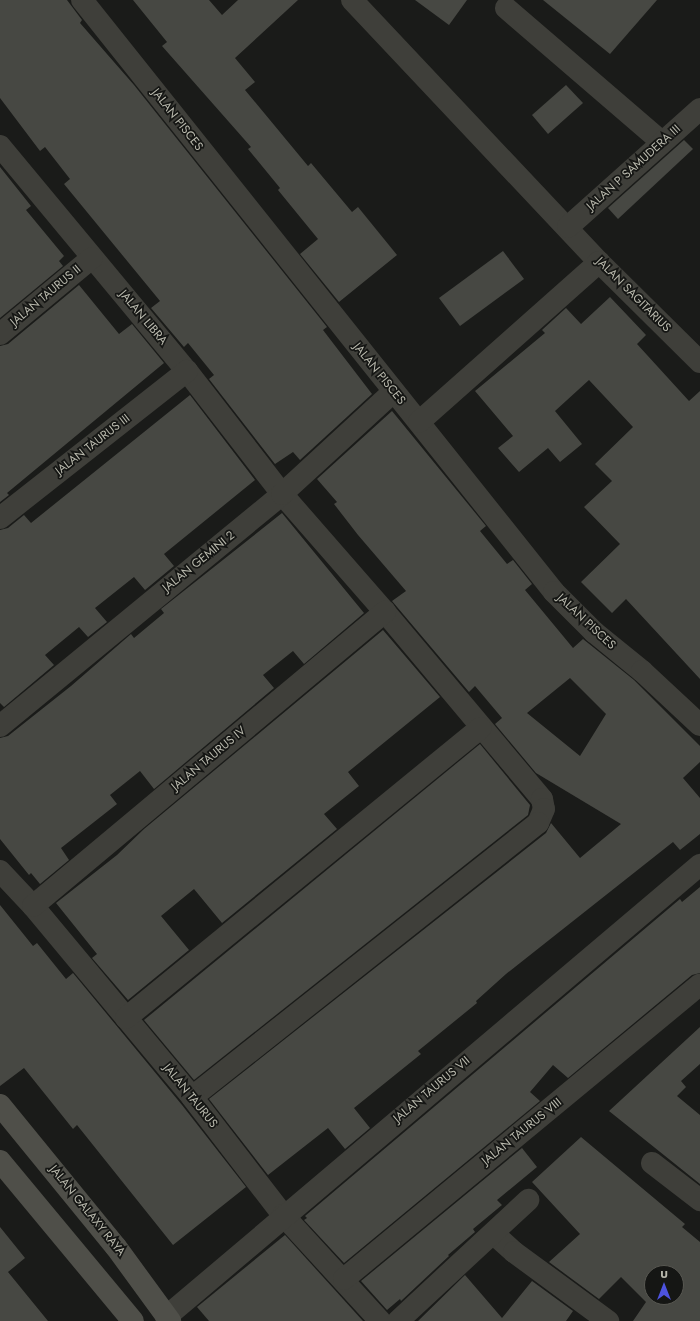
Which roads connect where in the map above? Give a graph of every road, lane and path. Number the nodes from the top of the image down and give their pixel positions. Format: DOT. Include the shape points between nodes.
graph roads {
  1 [pos="82,0"];
  2 [pos="352,0"];
  3 [pos="506,8"];
  4 [pos="700,109"];
  5 [pos="662,142"];
  6 [pos="0,146"];
  7 [pos="568,227"];
  8 [pos="92,258"];
  9 [pos="599,262"];
  10 [pos="0,334"];
  11 [pos="700,362"];
  12 [pos="187,372"];
  13 [pos="393,392"];
  14 [pos="419,422"];
  15 [pos="282,494"];
  16 [pos="0,518"];
  17 [pos="385,612"];
  18 [pos="700,724"];
  19 [pos="0,726"];
  20 [pos="480,728"];
  21 [pos="700,865"];
  22 [pos="0,871"];
  23 [pos="33,906"];
  24 [pos="700,985"];
  25 [pos="126,1018"];
  26 [pos="192,1097"];
  27 [pos="0,1105"];
  28 [pos="0,1161"];
  29 [pos="652,1163"];
  30 [pos="528,1200"];
  31 [pos="700,1200"];
  32 [pos="283,1215"];
  33 [pos="494,1234"];
  34 [pos="116,1247"];
  35 [pos="91,1267"];
  36 [pos="344,1279"];
  37 [pos="168,1319"];
  38 [pos="133,1321"];
  39 [pos="380,1321"];
  40 [pos="398,1321"];
  41 [pos="608,1321"];
  1 -- 13 [label="street, JALAN PISCES"];
  2 -- 7 [label="street, JALAN SAGITARIUS"];
  3 -- 5 [label="street"];
  4 -- 5 [label="street, JALAN P SAMUDERA III"];
  5 -- 7 [label="street, JALAN P SAMUDERA III"];
  6 -- 8 [label="street, JALAN LIBRA"];
  7 -- 9 [label="street, JALAN SAGITARIUS"];
  8 -- 10 [label="street, JALAN TAURUS II"];
  8 -- 12 [label="street, JALAN LIBRA"];
  9 -- 11 [label="street, JALAN SAGITARIUS"];
  9 -- 14 [label="street"];
  12 -- 15 [label="street, JALAN LIBRA"];
  12 -- 16 [label="street, JALAN TAURUS III"];
  13 -- 14 [label="street, JALAN PISCES"];
  13 -- 15 [label="street, JALAN GEMINI 2"];
  14 -- 18 [label="street, JALAN PISCES" via="554,592 594,632 642,671"];
  15 -- 17 [label="street, JALAN LIBRA"];
  15 -- 19 [label="street, JALAN GEMINI 2"];
  17 -- 20 [label="street, JALAN LIBRA"];
  17 -- 23 [label="street, JALAN TAURUS IV"];
  20 -- 25 [label="street"];
  20 -- 26 [label="street, JALAN LIBRA" via="542,799 544,809 538,823"];
  21 -- 32 [label="street, JALAN TAURUS VII"];
  22 -- 23 [label="street, JALAN TAURUS"];
  23 -- 25 [label="street, JALAN TAURUS"];
  24 -- 36 [label="street, JALAN TAURUS VIII"];
  25 -- 26 [label="street, JALAN TAURUS"];
  26 -- 32 [label="street, JALAN TAURUS"];
  27 -- 34 [label="street, JALAN GALAXY RAYA"];
  28 -- 35 [label="street"];
  29 -- 31 [label="street"];
  30 -- 33 [label="street"];
  32 -- 36 [label="street, JALAN TAURUS"];
  32 -- 37 [label="street, JALAN TAURUS VII"];
  33 -- 40 [label="street"];
  33 -- 41 [label="street" via="514,1252"];
  34 -- 35 [label="street"];
  34 -- 37 [label="street, JALAN GALAXY RAYA"];
  35 -- 38 [label="street"];
  36 -- 39 [label="street, JALAN TAURUS"];
}
